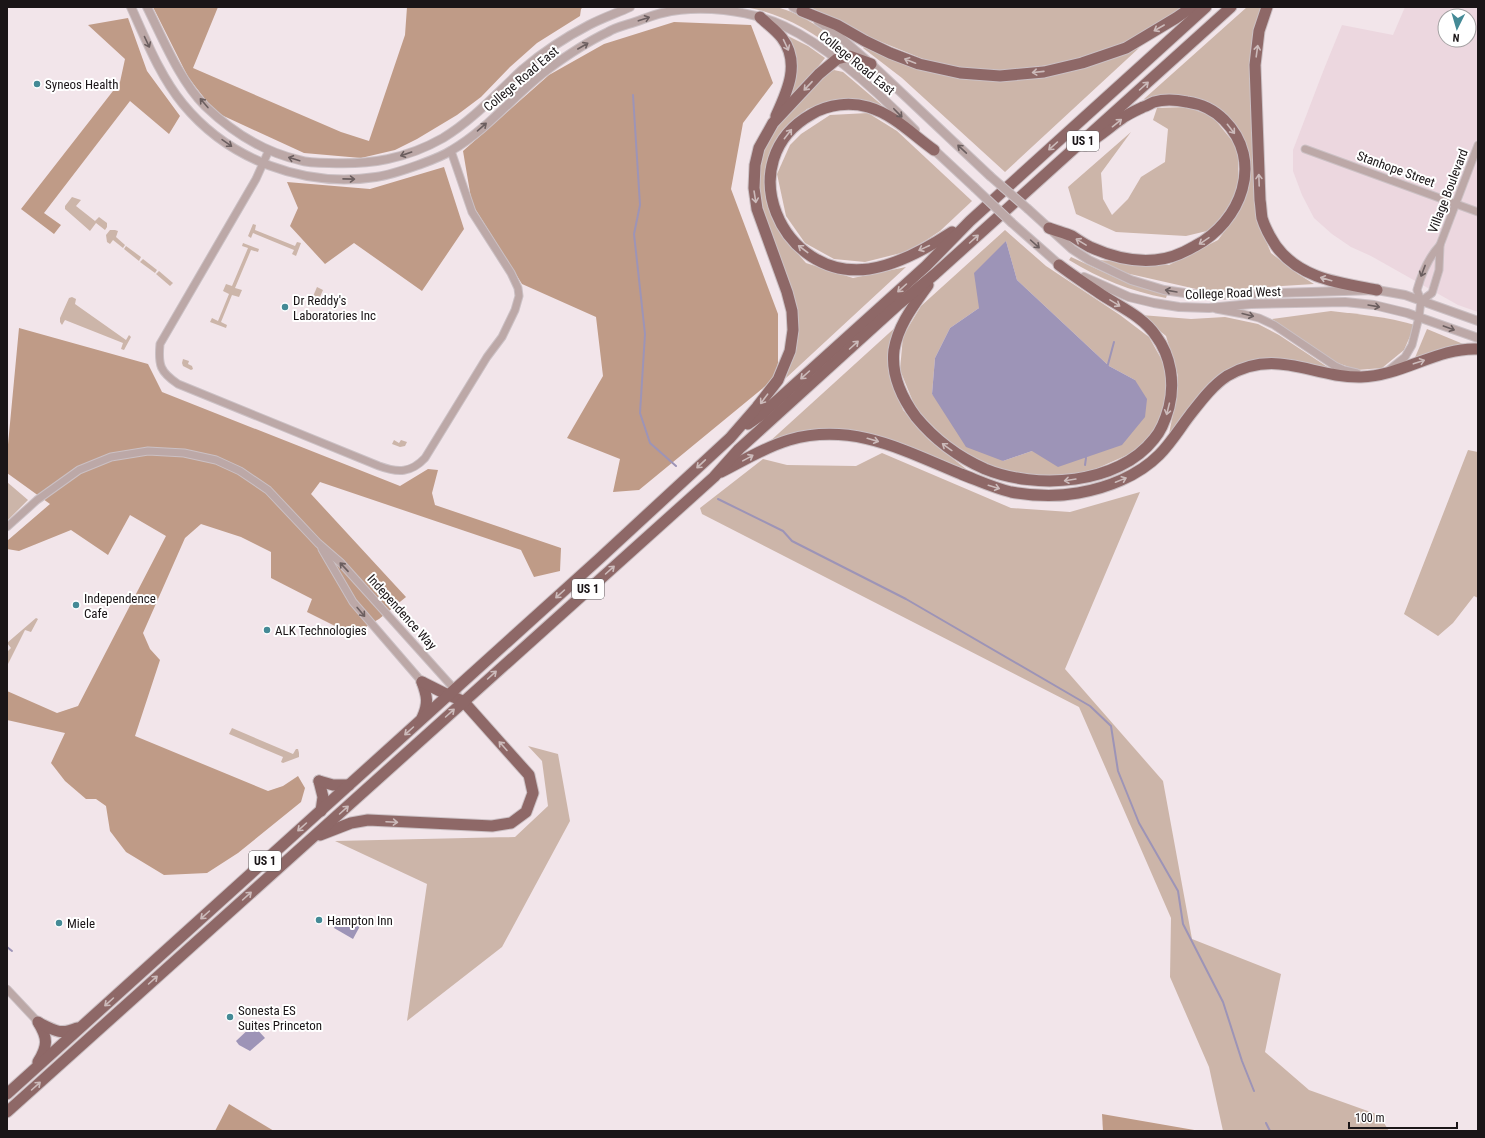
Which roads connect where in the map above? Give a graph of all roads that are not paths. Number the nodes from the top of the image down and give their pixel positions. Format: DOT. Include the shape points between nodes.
graph roads {
  1 [pos="131,7"];
  2 [pos="147,7"];
  3 [pos="630,7"];
  4 [pos="1192,7"];
  5 [pos="1206,7"];
  6 [pos="1231,7"];
  7 [pos="1267,7"];
  8 [pos="797,9"];
  9 [pos="760,17"];
  10 [pos="837,59"];
  11 [pos="871,64"];
  12 [pos="773,123"];
  13 [pos="1478,145"];
  14 [pos="1305,149"];
  15 [pos="269,150"];
  16 [pos="934,150"];
  17 [pos="451,151"];
  18 [pos="1061,160"];
  19 [pos="263,163"];
  20 [pos="974,188"];
  21 [pos="1456,204"];
  22 [pos="1028,209"];
  23 [pos="1478,212"];
  24 [pos="970,221"];
  25 [pos="1049,228"];
  26 [pos="1440,245"];
  27 [pos="1059,266"];
  28 [pos="935,274"];
  29 [pos="1377,290"];
  30 [pos="1421,301"];
  31 [pos="1209,308"];
  32 [pos="1419,317"];
  33 [pos="1478,321"];
  34 [pos="1478,338"];
  35 [pos="1478,349"];
  36 [pos="1382,374"];
  37 [pos="730,438"];
  38 [pos="714,477"];
  39 [pos="7,527"];
  40 [pos="318,543"];
  41 [pos="422,682"];
  42 [pos="452,692"];
  43 [pos="463,701"];
  44 [pos="422,719"];
  45 [pos="349,785"];
  46 [pos="321,811"];
  47 [pos="314,837"];
  48 [pos="7,989"];
  49 [pos="38,1022"];
  50 [pos="82,1027"];
  51 [pos="33,1070"];
  52 [pos="7,1094"];
  53 [pos="7,1112"];
  1 -- 19 [label="street, College Road East, one-way" via="167,81 183,105 225,143"];
  15 -- 2 [label="street, College Road East, one-way" via="229,126 205,105 185,79"];
  3 -- 15 [label="street, College Road East, one-way" via="590,24 557,44 524,68 457,128 419,150 396,158 354,164 299,160"];
  4 -- 8 [label="highway, one-way" via="1126,48 1082,63 1044,72 1000,76 960,73 919,64"];
  5 -- 24 [label="highway, US 1, one-way"];
  18 -- 6 [label="highway, US 1, one-way"];
  29 -- 7 [label="highway, one-way" via="1308,273 1293,264 1269,235 1262,218 1255,65"];
  8 -- 11 [label="street, College Road East" via="833,31"];
  9 -- 10 [label="street, College Road East" via="811,40"];
  9 -- 12 [label="highway, one-way" via="783,39 792,66 789,87"];
  17 -- 9 [label="street, College Road East, one-way" via="468,140 545,71 609,31 662,13 681,10 727,11"];
  10 -- 11 [label="highway" via="849,56"];
  10 -- 12 [label="highway, one-way" via="819,74"];
  10 -- 16 [label="street, College Road East, one-way" via="893,108"];
  22 -- 11 [label="street, College Road East, one-way, bridge"];
  12 -- 37 [label="highway, one-way" via="759,148 754,188 757,209 788,292 793,330 790,351 778,380"];
  13 -- 21 [label="street, Village Boulevard"];
  14 -- 21 [label="street, Stanhope Street"];
  15 -- 19 [label="street"];
  16 -- 20 [label="street, College Road East"];
  24 -- 16 [label="highway, one-way" via="936,243 894,262 869,269 847,269 824,263 800,248 776,215 771,193 771,170 776,150 787,133 801,120 821,108 848,104 886,114"];
  19 -- 17 [label="street, College Road East, one-way" via="299,175 356,180 403,170"];
  17 -- 19 [label="street" via="472,212 511,273 519,296 502,337 425,458 419,465 400,471 375,465 178,384 169,378 162,368 158,358 160,344"];
  18 -- 25 [label="highway, one-way" via="1100,136 1125,116 1154,102 1176,100 1198,103 1216,112 1232,129 1241,144 1245,164 1244,182 1238,202 1224,224 1205,241 1180,254 1155,260 1130,259 1110,254"];
  28 -- 18 [label="highway, US 1, one-way"];
  20 -- 27 [label="street, College Road West, one-way, bridge"];
  21 -- 23 [label="street, Stanhope Street"];
  21 -- 26 [label="street, Village Boulevard"];
  22 -- 25 [label="street, College Road West"];
  24 -- 37 [label="highway, US 1, one-way" via="926,266 761,415"];
  29 -- 25 [label="street, College Road West, one-way" via="1218,296 1164,290 1131,280 1096,264 1072,249"];
  26 -- 30 [label="street, Village Boulevard" via="1439,270 1432,293"];
  26 -- 30 [label="street, Village Boulevard, one-way" via="1432,254 1419,281 1417,290"];
  27 -- 28 [label="highway, one-way" via="1138,317 1156,335 1165,351 1171,373 1172,395 1165,420 1154,439 1138,455 1118,468 1066,481 1013,478 986,469 939,442 910,408 901,392 895,369 894,351 904,320"];
  27 -- 31 [label="street, College Road West" via="1129,297 1172,306"];
  38 -- 28 [label="highway, US 1, one-way" via="739,449"];
  29 -- 30 [label="street, College Road West" via="1405,294"];
  30 -- 32 [label="street, Village Boulevard"];
  30 -- 33 [label="street, College Road West"];
  31 -- 32 [label="street, College Road West, one-way" via="1251,304 1345,302 1374,305"];
  31 -- 36 [label="street, one-way" via="1259,318 1344,370 1362,374"];
  32 -- 34 [label="street, College Road West, one-way"];
  32 -- 36 [label="street, Village Boulevard" via="1412,345 1405,357"];
  36 -- 35 [label="highway, one-way" via="1455,351"];
  38 -- 36 [label="highway, one-way" via="762,450 789,440 815,435 842,434 865,437 892,445 1010,492 1057,496 1079,493 1125,479 1147,466 1160,454 1213,387 1239,370 1270,363 1347,376"];
  37 -- 42 [label="highway, US 1, one-way"];
  43 -- 38 [label="highway, US 1, one-way"];
  39 -- 40 [label="street, Independence Way" via="37,500 79,470 111,457 148,451 184,453 216,460 240,471 268,490"];
  40 -- 41 [label="street, Independence Way, one-way" via="353,602"];
  42 -- 40 [label="street, Independence Way, one-way" via="341,563"];
  41 -- 42 [label="highway"];
  41 -- 44 [label="highway" via="427,697 427,707"];
  42 -- 43 [label="highway"];
  42 -- 44 [label="highway, US 1"];
  47 -- 43 [label="highway, US 1, one-way"];
  47 -- 43 [label="highway, one-way" via="351,823 368,820 492,826 511,823 526,812 534,793 528,775"];
  44 -- 45 [label="highway, US 1, one-way"];
  45 -- 46 [label="highway, US 1"];
  45 -- 46 [label="highway" via="333,785 319,781 323,797"];
  46 -- 50 [label="highway, US 1, one-way"];
  53 -- 47 [label="highway, US 1, one-way"];
  48 -- 49 [label="street"];
  49 -- 50 [label="highway" via="62,1032"];
  49 -- 51 [label="highway" via="45,1032 46,1044 43,1055"];
  50 -- 51 [label="highway, US 1"];
  51 -- 52 [label="highway, US 1"];
}
